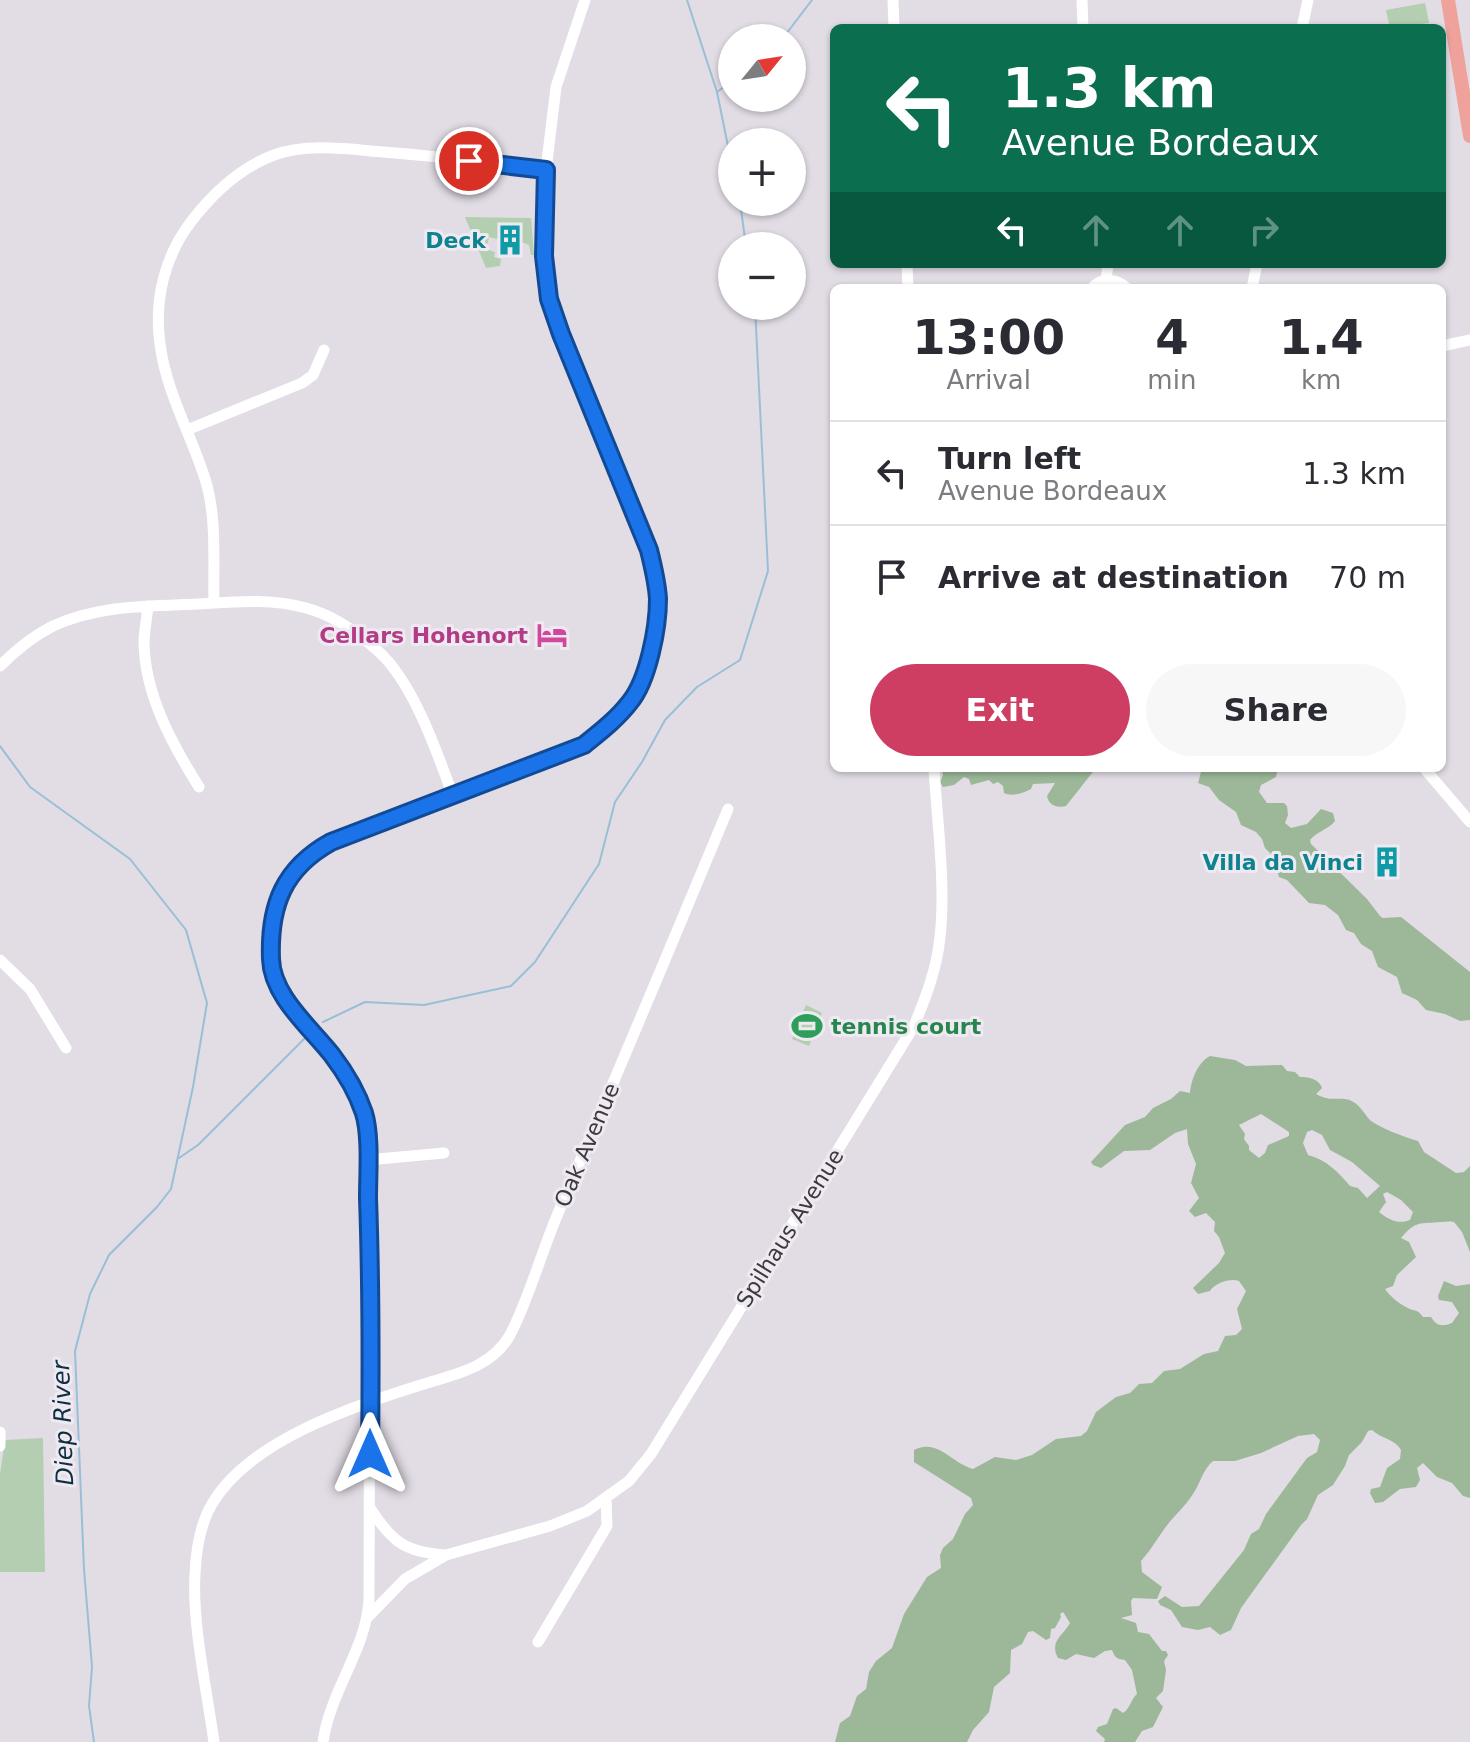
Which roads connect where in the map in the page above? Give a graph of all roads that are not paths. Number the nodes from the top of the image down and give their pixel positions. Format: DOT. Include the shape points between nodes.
graph roads {
  1 [pos="585,0"];
  2 [pos="893,0"];
  3 [pos="1082,0"];
  4 [pos="1308,0"];
  5 [pos="1448,0"];
  6 [pos="894,24"];
  7 [pos="1083,24"];
  8 [pos="1303,24"];
  9 [pos="1468,116"];
  10 [pos="1470,136"];
  11 [pos="546,170"];
  12 [pos="1108,268"];
  13 [pos="1106,280"];
  14 [pos="1099,284"];
  15 [pos="1122,284"];
  16 [pos="1470,340"];
  17 [pos="1446,345"];
  18 [pos="324,350"];
  19 [pos="187,430"];
  20 [pos="214,603"];
  21 [pos="148,606"];
  22 [pos="0,666"];
  23 [pos="934,772"];
  24 [pos="1427,772"];
  25 [pos="199,787"];
  26 [pos="453,796"];
  27 [pos="728,809"];
  28 [pos="1470,822"];
  29 [pos="0,960"];
  30 [pos="66,1048"];
  31 [pos="444,1153"];
  32 [pos="367,1160"];
  33 [pos="370,1401"];
  34 [pos="0,1432"];
  35 [pos="0,1446"];
  36 [pos="606,1498"];
  37 [pos="370,1507"];
  38 [pos="446,1555"];
  39 [pos="368,1617"];
  40 [pos="538,1642"];
  41 [pos="214,1742"];
  42 [pos="323,1742"];
  1 -- 11 [label="street" via="556,87"];
  2 -- 6 [label="street"];
  3 -- 7 [label="street"];
  4 -- 8 [label="street"];
  5 -- 9 [label="main road"];
  9 -- 10 [label="main road"];
  11 -- 19 [label="street" via="333,148 294,150 244,170 221,187 184,231 161,284 159,343"];
  11 -- 26 [label="street" via="549,299 649,550 656,626 638,690 605,729 571,750"];
  12 -- 13 [label="street"];
  13 -- 14 [label="street"];
  13 -- 15 [label="street"];
  16 -- 17 [label="street"];
  18 -- 19 [label="street" via="313,375 302,383"];
  19 -- 20 [label="street" via="211,505"];
  20 -- 21 [label="street"];
  20 -- 26 [label="street" via="309,608 375,648 417,708"];
  21 -- 22 [label="street" via="104,610 62,622"];
  21 -- 25 [label="street" via="148,676 159,712"];
  23 -- 36 [label="street, Spilhaus Avenue" via="941,925 928,992 914,1026 651,1454"];
  24 -- 28 [label="street"];
  26 -- 32 [label="street" via="309,854 285,883 277,907 271,969 287,1000 354,1089 365,1117"];
  27 -- 33 [label="street, Oak Avenue" via="510,1335 495,1356 471,1370"];
  29 -- 30 [label="street" via="30,989"];
  31 -- 32 [label="street"];
  32 -- 33 [label="street"];
  33 -- 37 [label="street"];
  33 -- 41 [label="street, Oak Avenue" via="271,1446 246,1464 211,1504 200,1534 195,1600"];
  34 -- 35 [label="street"];
  36 -- 38 [label="street, Spilhaus Avenue" via="550,1526"];
  36 -- 40 [label="street" via="607,1526"];
  37 -- 38 [label="street, Spilhaus Avenue" via="404,1547"];
  37 -- 39 [label="street"];
  38 -- 39 [label="street, Spilhaus Avenue" via="405,1579"];
  39 -- 42 [label="street" via="334,1696"];
}
